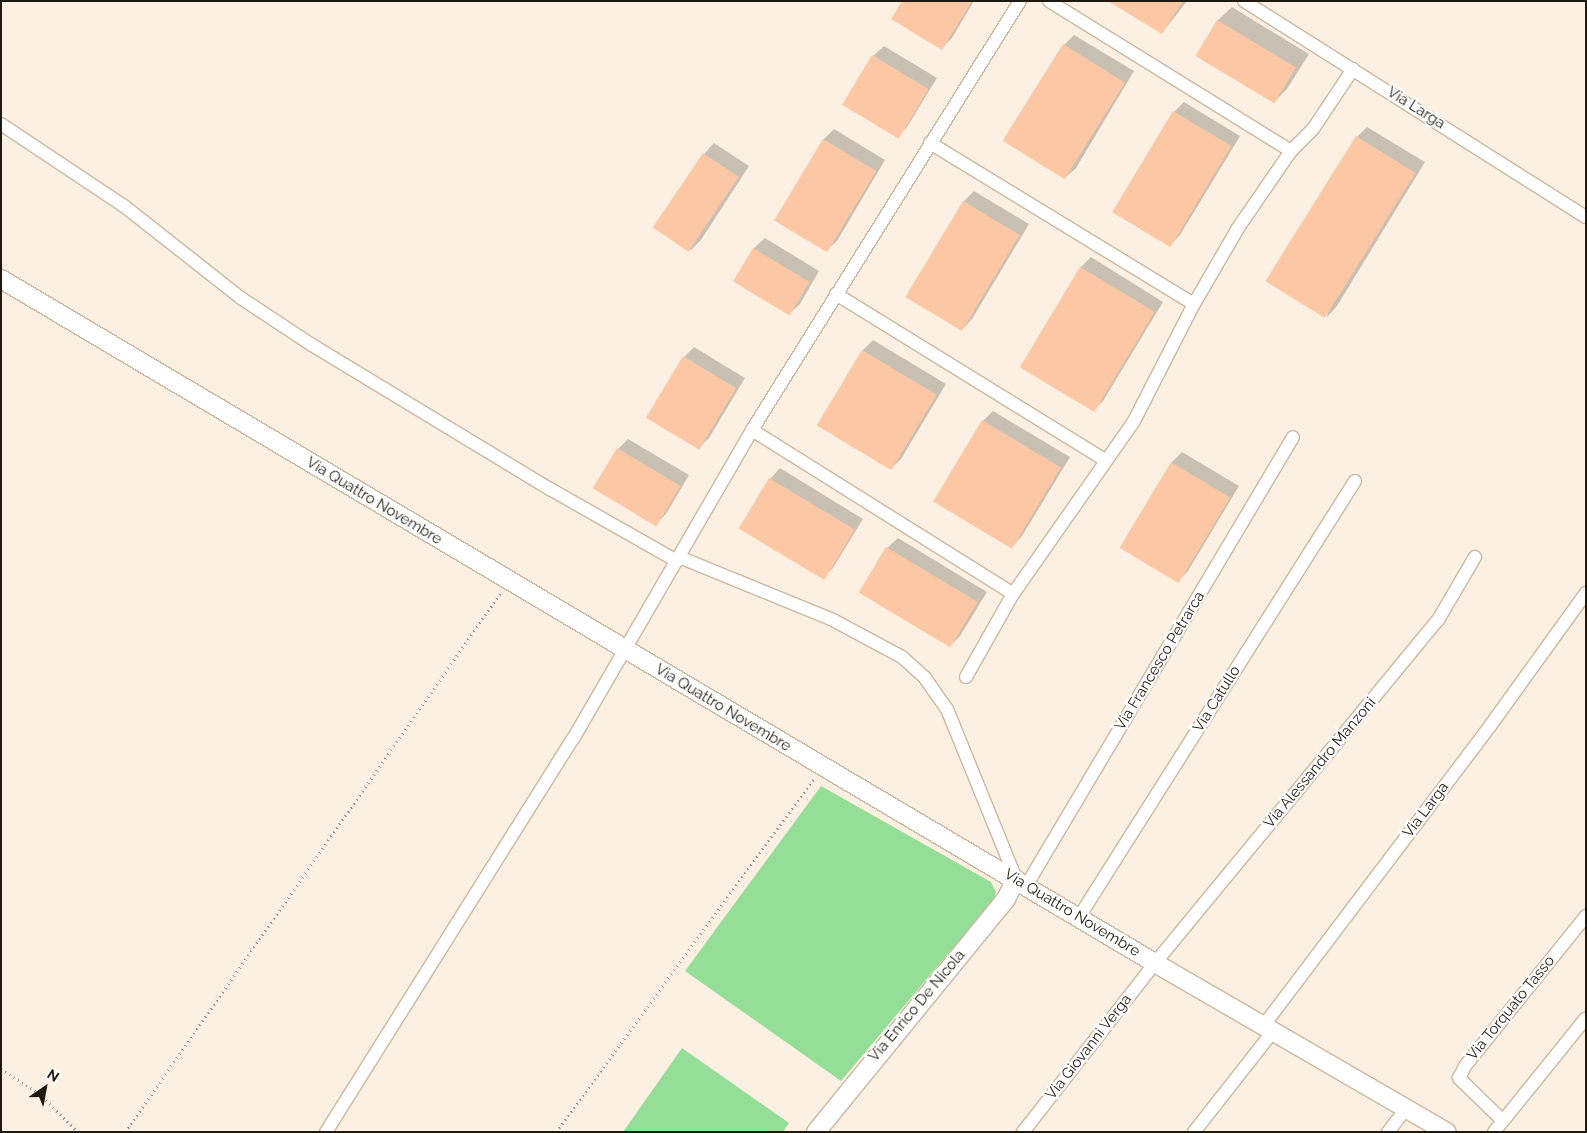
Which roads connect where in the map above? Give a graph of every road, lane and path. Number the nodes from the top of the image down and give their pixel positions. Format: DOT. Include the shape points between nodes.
graph roads {
  1 [pos="1020,1"];
  2 [pos="1049,1"];
  3 [pos="1244,1"];
  4 [pos="1353,69"];
  5 [pos="1,124"];
  6 [pos="930,143"];
  7 [pos="1291,152"];
  8 [pos="1586,217"];
  9 [pos="1,279"];
  10 [pos="836,294"];
  11 [pos="1194,304"];
  12 [pos="752,430"];
  13 [pos="1293,437"];
  14 [pos="1105,460"];
  15 [pos="1355,481"];
  16 [pos="1475,557"];
  17 [pos="678,559"];
  18 [pos="509,581"];
  19 [pos="1586,592"];
  20 [pos="1012,594"];
  21 [pos="624,649"];
  22 [pos="966,677"];
  23 [pos="823,767"];
  24 [pos="1021,883"];
  25 [pos="1586,916"];
  26 [pos="1079,917"];
  27 [pos="1155,963"];
  28 [pos="1586,1018"];
  29 [pos="1269,1028"];
  30 [pos="1,1069"];
  31 [pos="1406,1109"];
  32 [pos="1503,1121"];
  33 [pos="78,1132"];
  34 [pos="125,1132"];
  35 [pos="326,1132"];
  36 [pos="556,1132"];
  37 [pos="816,1132"];
  38 [pos="1023,1132"];
  39 [pos="1194,1132"];
  40 [pos="1388,1132"];
  41 [pos="1446,1132"];
  42 [pos="1494,1132"];
  1 -- 6 [label="street"];
  2 -- 7 [label="street"];
  3 -- 4 [label="street, Via Larga"];
  4 -- 7 [label="street" via="1313,129"];
  4 -- 8 [label="street, Via Larga"];
  5 -- 17 [label="street" via="124,206 241,298 312,345 550,489"];
  6 -- 10 [label="street"];
  6 -- 11 [label="street"];
  7 -- 11 [label="street" via="1238,228"];
  9 -- 18 [label="street, Via Quattro Novembre"];
  10 -- 12 [label="street"];
  10 -- 14 [label="street"];
  11 -- 14 [label="street" via="1134,421"];
  12 -- 17 [label="street"];
  12 -- 20 [label="street"];
  13 -- 24 [label="street, Via Francesco Petrarca"];
  14 -- 20 [label="street"];
  15 -- 26 [label="street, Via Catullo"];
  16 -- 27 [label="street, Via Alessandro Manzoni" via="1438,620"];
  17 -- 21 [label="street"];
  17 -- 24 [label="street" via="862,634 902,657 925,678 947,709"];
  18 -- 21 [label="street, Via Quattro Novembre"];
  18 -- 34 [label="path"];
  19 -- 29 [label="street, Via Larga"];
  20 -- 22 [label="street"];
  21 -- 23 [label="street, Via Quattro Novembre"];
  21 -- 35 [label="street" via="572,739"];
  23 -- 24 [label="street, Via Quattro Novembre"];
  23 -- 36 [label="path"];
  24 -- 26 [label="street, Via Quattro Novembre"];
  24 -- 37 [label="street, Via Enrico De Nicola" via="846,1091"];
  25 -- 32 [label="street, Via Torquato Tasso" via="1464,1066 1459,1078"];
  26 -- 27 [label="street, Via Quattro Novembre"];
  27 -- 29 [label="street, Via Quattro Novembre"];
  27 -- 38 [label="street, Via Giovanni Verga"];
  28 -- 32 [label="street"];
  29 -- 31 [label="street, Via Quattro Novembre"];
  29 -- 39 [label="street, Via Larga"];
  30 -- 33 [label="path" via="39,1093"];
  31 -- 40 [label="street"];
  31 -- 41 [label="street, Via Quattro Novembre"];
  32 -- 42 [label="street"];
}
